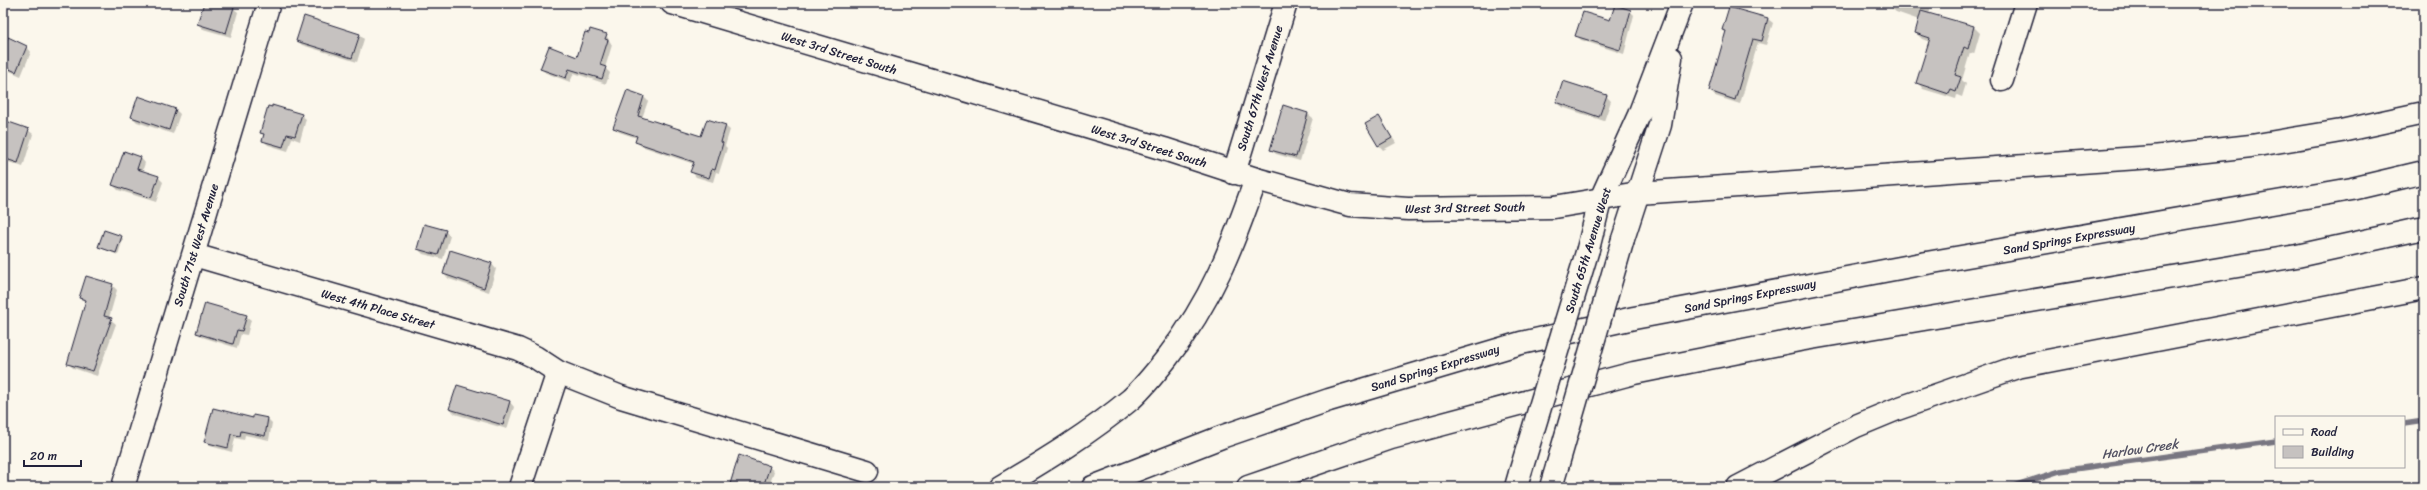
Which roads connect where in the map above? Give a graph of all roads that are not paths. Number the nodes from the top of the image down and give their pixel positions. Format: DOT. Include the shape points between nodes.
graph roads {
  1 [pos="269,3"];
  2 [pos="672,3"];
  3 [pos="1286,3"];
  4 [pos="2026,3"];
  5 [pos="1680,11"];
  6 [pos="2002,80"];
  7 [pos="2424,113"];
  8 [pos="2424,172"];
  9 [pos="1234,173"];
  10 [pos="1256,179"];
  11 [pos="1638,193"];
  12 [pos="1600,201"];
  13 [pos="2424,228"];
  14 [pos="194,255"];
  15 [pos="2424,288"];
  16 [pos="558,372"];
  17 [pos="867,471"];
  18 [pos="1554,477"];
  19 [pos="1518,480"];
  20 [pos="123,487"];
  21 [pos="520,487"];
  22 [pos="1000,487"];
  23 [pos="1094,487"];
  24 [pos="1248,487"];
  25 [pos="1738,487"];
  1 -- 14 [label="main road, South 71st West Avenue"];
  2 -- 9 [label="main road, West 3rd Street South" via="1164,149"];
  3 -- 9 [label="main road, South 67th West Avenue"];
  4 -- 6 [label="main road"];
  5 -- 11 [label="main road, South 65th Avenue West" via="1660,125"];
  5 -- 12 [label="main road, South 65th Avenue West" via="1639,115"];
  7 -- 11 [label="main road, West 3rd Street South" via="2251,146 2153,157"];
  8 -- 23 [label="main road, Sand Springs Expressway" via="2352,189 1921,264 1649,315 1521,343 1328,400 1224,436"];
  9 -- 10 [label="main road, West 3rd Street South"];
  10 -- 12 [label="main road, West 3rd Street South" via="1350,205 1377,208 1460,210 1554,206"];
  10 -- 22 [label="main road" via="1221,271 1187,332 1159,368 1132,398 1065,449"];
  11 -- 12 [label="main road, West 3rd Street South"];
  11 -- 18 [label="main road, South 65th Avenue West, bridge"];
  12 -- 19 [label="main road, South 65th Avenue West, bridge" via="1588,249"];
  13 -- 24 [label="main road" via="2297,256 1799,340 1634,372 1391,438"];
  14 -- 16 [label="main road, West 4th Place Street" via="518,349"];
  14 -- 20 [label="main road, South 71st West Avenue"];
  15 -- 25 [label="main road" via="2017,367 1856,426"];
  16 -- 17 [label="main road, West 4th Place Street" via="622,397"];
  16 -- 21 [label="main road"];
}
